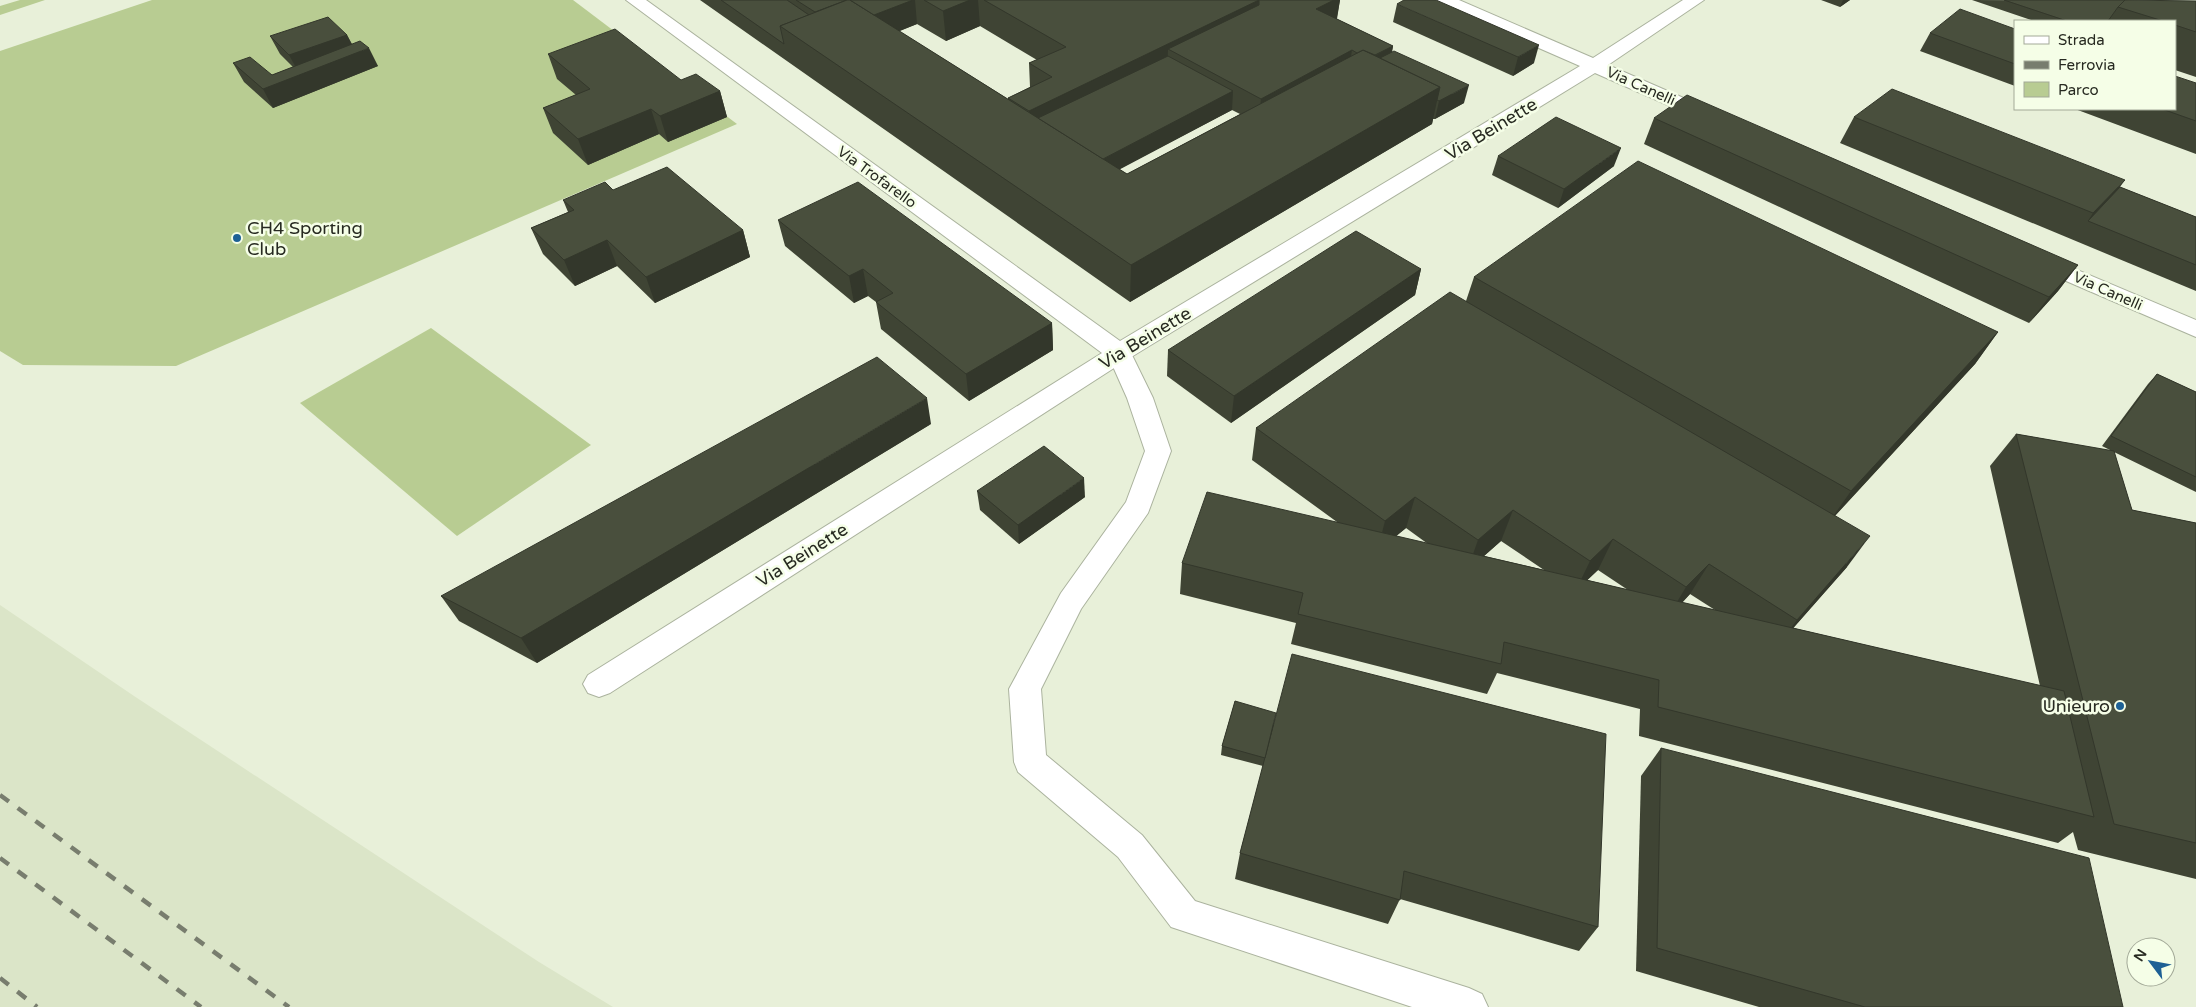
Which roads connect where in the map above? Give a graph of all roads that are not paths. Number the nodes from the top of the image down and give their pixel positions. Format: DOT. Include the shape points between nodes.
graph roads {
  1 [pos="635,0"];
  2 [pos="1444,0"];
  3 [pos="1695,0"];
  4 [pos="1595,66"];
  5 [pos="1729,125"];
  6 [pos="2018,251"];
  7 [pos="2196,329"];
  8 [pos="1119,354"];
  9 [pos="599,684"];
  10 [pos="1469,1007"];
  1 -- 8 [label="street, Via Trofarello"];
  2 -- 4 [label="street, Via Canelli"];
  3 -- 4 [label="street, Via Beinette"];
  4 -- 5 [label="street, Via Canelli"];
  4 -- 8 [label="street, Via Beinette"];
  6 -- 7 [label="street, Via Canelli"];
  8 -- 9 [label="street, Via Beinette"];
  8 -- 10 [label="street" via="1140,398 1158,451 1138,506 1071,601 1025,689 1030,762 1130,846 1184,915"];
}
